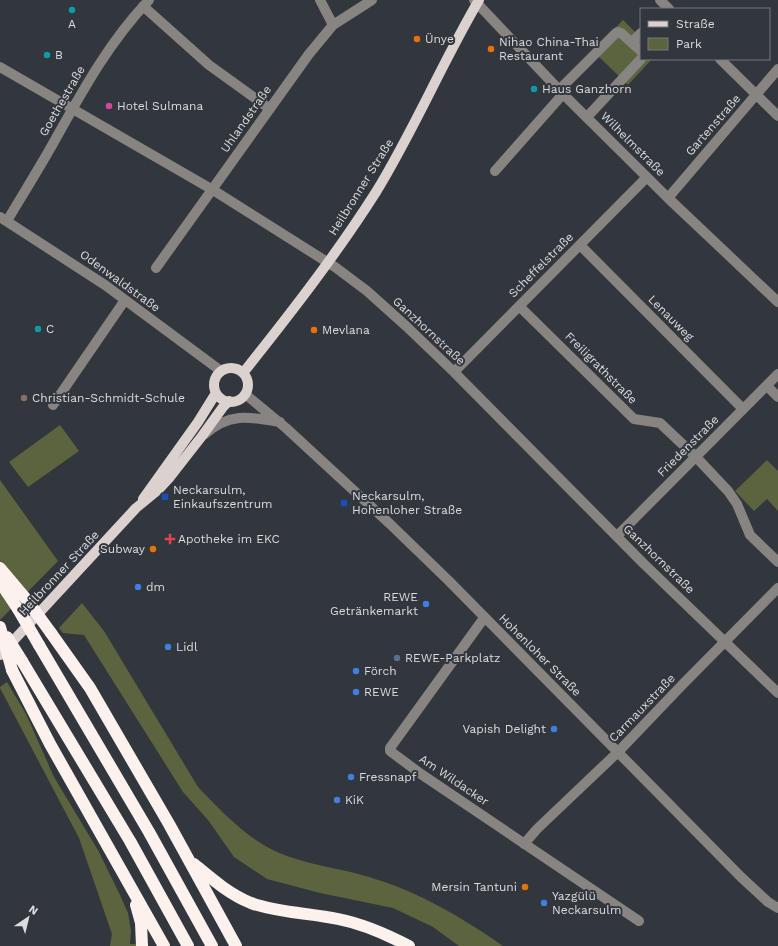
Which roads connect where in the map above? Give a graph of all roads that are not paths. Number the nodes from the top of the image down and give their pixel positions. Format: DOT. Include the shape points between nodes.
graph roads {
  1 [pos="320,0"];
  2 [pos="372,0"];
  3 [pos="477,1"];
  4 [pos="146,3"];
  5 [pos="333,25"];
  6 [pos="640,34"];
  7 [pos="632,42"];
  8 [pos="640,50"];
  9 [pos="640,60"];
  10 [pos="721,60"];
  11 [pos="0,67"];
  12 [pos="778,69"];
  13 [pos="561,92"];
  14 [pos="756,95"];
  15 [pos="72,109"];
  16 [pos="270,109"];
  17 [pos="778,116"];
  18 [pos="587,117"];
  19 [pos="495,171"];
  20 [pos="647,177"];
  21 [pos="212,190"];
  22 [pos="668,198"];
  23 [pos="4,219"];
  24 [pos="580,245"];
  25 [pos="329,262"];
  26 [pos="156,268"];
  27 [pos="125,300"];
  28 [pos="778,302"];
  29 [pos="519,306"];
  30 [pos="221,371"];
  31 [pos="454,372"];
  32 [pos="243,373"];
  33 [pos="778,374"];
  34 [pos="766,386"];
  35 [pos="216,393"];
  36 [pos="246,394"];
  37 [pos="778,397"];
  38 [pos="229,401"];
  39 [pos="53,405"];
  40 [pos="743,409"];
  41 [pos="280,422"];
  42 [pos="202,436"];
  43 [pos="696,457"];
  44 [pos="136,508"];
  45 [pos="617,536"];
  46 [pos="778,562"];
  47 [pos="0,568"];
  48 [pos="0,582"];
  49 [pos="778,588"];
  50 [pos="484,618"];
  51 [pos="0,626"];
  52 [pos="726,641"];
  53 [pos="0,655"];
  54 [pos="778,693"];
  55 [pos="618,752"];
  56 [pos="524,844"];
  57 [pos="189,860"];
  58 [pos="127,881"];
  59 [pos="778,908"];
  60 [pos="638,921"];
  61 [pos="142,946"];
  62 [pos="164,946"];
  63 [pos="188,946"];
  64 [pos="212,946"];
  65 [pos="236,946"];
  66 [pos="409,946"];
  1 -- 5 [label="street"];
  2 -- 5 [label="street, Uhlandstraße"];
  3 -- 13 [label="street, Wilhelmstraße"];
  3 -- 25 [label="main road, Heilbronner Straße" via="404,143"];
  4 -- 15 [label="street, Goethestraße" via="113,42"];
  4 -- 16 [label="street" via="209,66"];
  5 -- 16 [label="street, Uhlandstraße" via="308,54"];
  6 -- 7 [label="street"];
  7 -- 8 [label="street"];
  7 -- 13 [label="street" via="621,33 616,33"];
  9 -- 18 [label="street"];
  10 -- 14 [label="street"];
  11 -- 15 [label="street, Ganzhornstraße"];
  12 -- 14 [label="street, Gartenstraße"];
  13 -- 18 [label="street, Wilhelmstraße"];
  13 -- 19 [label="street"];
  14 -- 17 [label="street"];
  14 -- 22 [label="street, Gartenstraße"];
  15 -- 21 [label="street, Ganzhornstraße"];
  15 -- 23 [label="street, Goethestraße"];
  16 -- 21 [label="street, Uhlandstraße"];
  18 -- 20 [label="street, Wilhelmstraße"];
  20 -- 22 [label="street, Wilhelmstraße"];
  20 -- 24 [label="street, Scheffelstraße"];
  21 -- 25 [label="street, Ganzhornstraße"];
  21 -- 26 [label="street, Uhlandstraße"];
  22 -- 28 [label="street, Wilhelmstraße"];
  23 -- 27 [label="street, Odenwaldstraße"];
  24 -- 29 [label="street, Scheffelstraße"];
  24 -- 40 [label="street, Lenauweg"];
  25 -- 31 [label="street, Ganzhornstraße" via="371,294"];
  25 -- 32 [label="main road, Heilbronner Straße"];
  27 -- 30 [label="street, Odenwaldstraße"];
  27 -- 39 [label="street"];
  29 -- 31 [label="street, Scheffelstraße"];
  29 -- 43 [label="street, Freiligrathstraße" via="634,419 660,424"];
  30 -- 32 [label="main road" via="232,368"];
  30 -- 35 [label="main road" via="215,381"];
  31 -- 45 [label="street, Ganzhornstraße"];
  32 -- 36 [label="main road" via="248,383"];
  33 -- 34 [label="street, Friedenstraße"];
  34 -- 37 [label="street"];
  34 -- 40 [label="street, Friedenstraße"];
  35 -- 38 [label="main road"];
  35 -- 44 [label="main road, Heilbronner Straße"];
  36 -- 38 [label="main road" via="238,400"];
  36 -- 41 [label="street, Hohenloher Straße"];
  38 -- 42 [label="main road, Heilbronner Straße"];
  40 -- 43 [label="street, Friedenstraße"];
  41 -- 42 [label="street" via="236,418 212,427"];
  41 -- 50 [label="street, Hohenloher Straße" via="394,528"];
  42 -- 44 [label="main road, Heilbronner Straße" via="158,490"];
  43 -- 45 [label="street, Friedenstraße"];
  43 -- 46 [label="street, Freiligrathstraße" via="728,491 737,504 750,535"];
  44 -- 53 [label="main road, Heilbronner Straße"];
  45 -- 52 [label="street, Ganzhornstraße"];
  47 -- 57 [label="highway, bridge" via="27,600 90,688"];
  48 -- 64 [label="highway, bridge" via="149,832"];
  49 -- 52 [label="street, Carmauxstraße"];
  50 -- 55 [label="street, Hohenloher Straße"];
  50 -- 56 [label="street, Am Wildacker" via="390,751"];
  51 -- 58 [label="highway, bridge" via="12,670 50,744"];
  51 -- 63 [label="highway, bridge" via="130,841"];
  52 -- 54 [label="street, Ganzhornstraße"];
  52 -- 55 [label="street, Carmauxstraße"];
  55 -- 56 [label="street, Carmauxstraße"];
  55 -- 59 [label="street, Hohenloher Straße" via="741,877"];
  56 -- 60 [label="street, Am Wildacker"];
  57 -- 65 [label="highway"];
  57 -- 66 [label="highway" via="222,887 253,903 360,924 388,934"];
  58 -- 61 [label="highway" via="141,923"];
  58 -- 62 [label="highway"];
}
